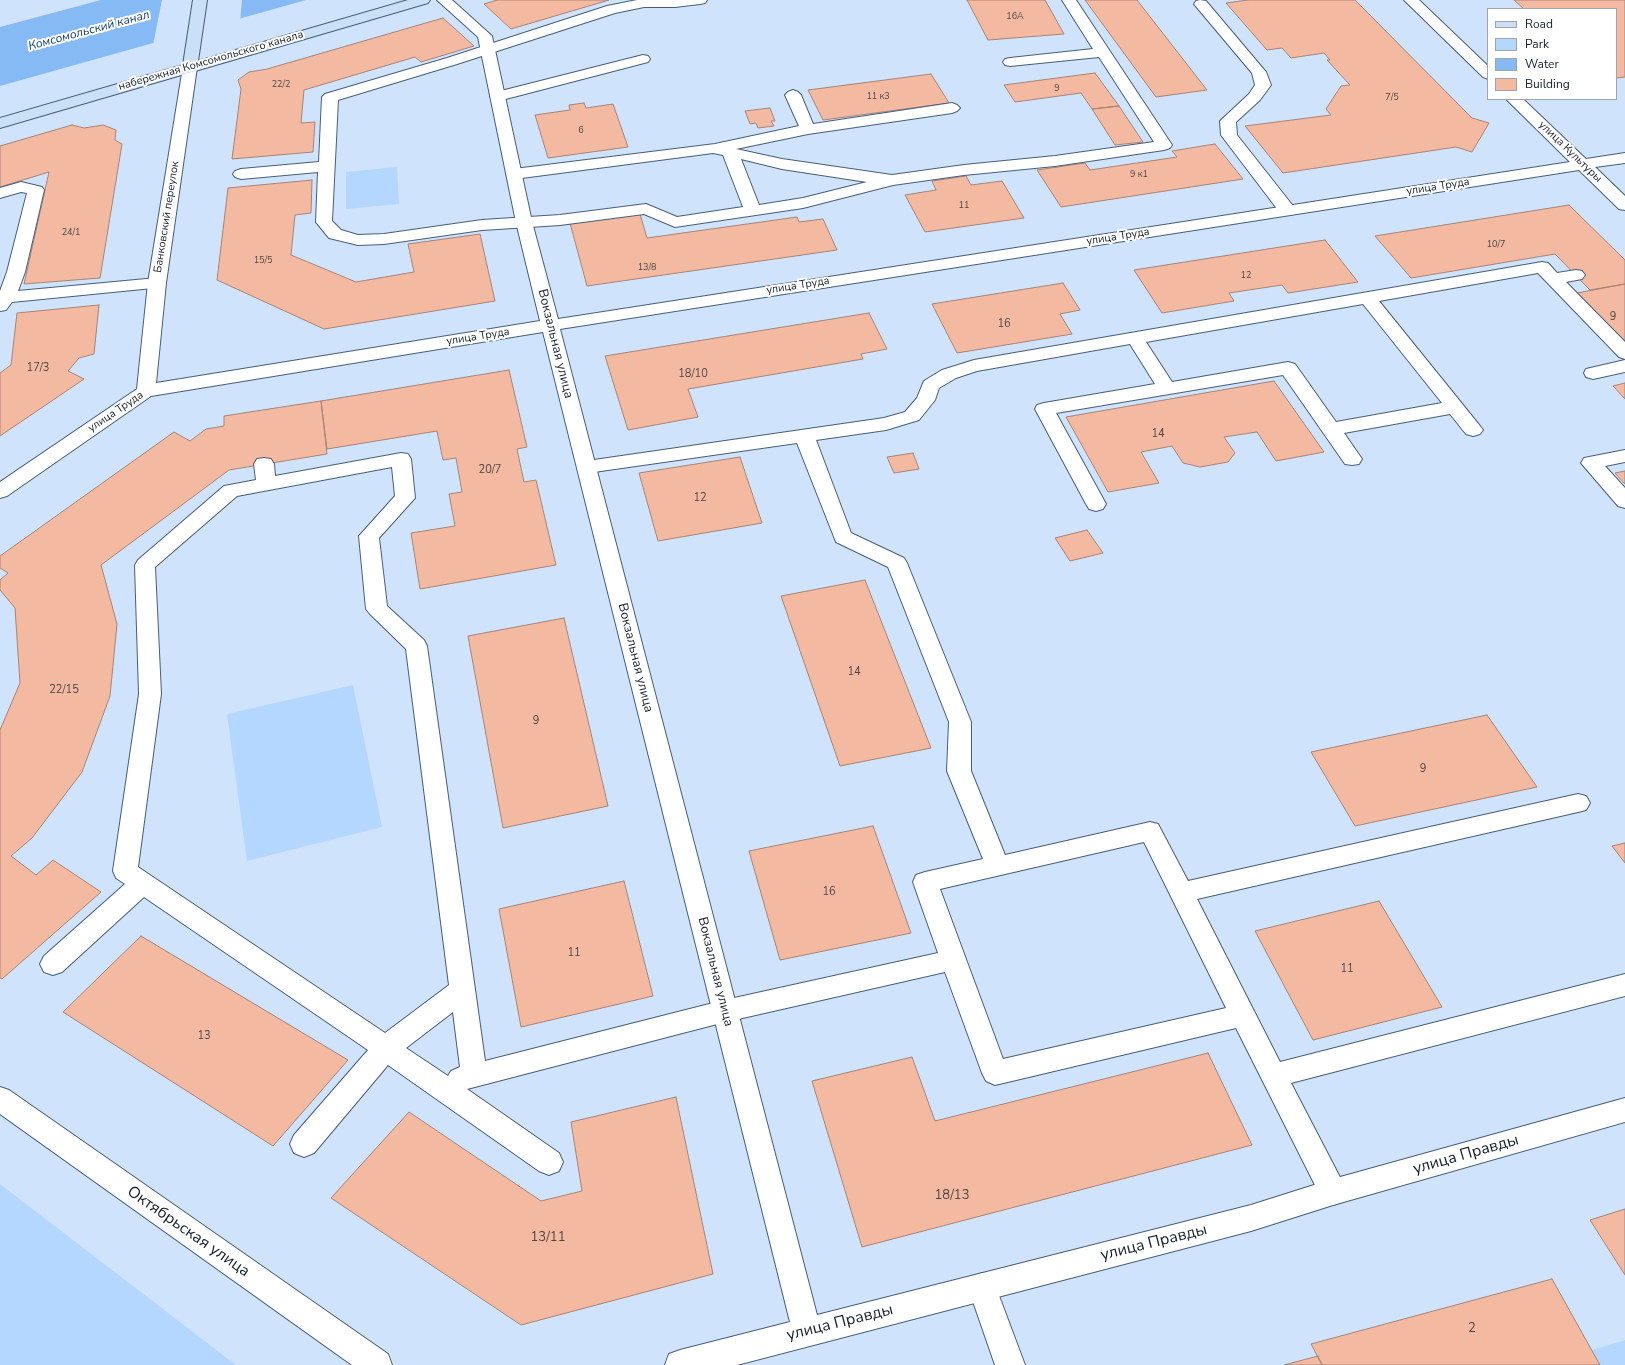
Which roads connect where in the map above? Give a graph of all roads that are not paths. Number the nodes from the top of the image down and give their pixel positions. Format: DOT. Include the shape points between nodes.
graph roads {
  1 [pos="200,0"];
  2 [pos="423,0"];
  3 [pos="444,0"];
  4 [pos="700,0"];
  5 [pos="1069,0"];
  6 [pos="1411,0"];
  7 [pos="1201,4"];
  8 [pos="488,49"];
  9 [pos="1102,52"];
  10 [pos="643,59"];
  11 [pos="1010,62"];
  12 [pos="190,67"];
  13 [pos="1487,73"];
  14 [pos="793,95"];
  15 [pos="498,96"];
  16 [pos="1515,100"];
  17 [pos="952,108"];
  18 [pos="0,123"];
  19 [pos="808,128"];
  20 [pos="714,148"];
  21 [pos="730,152"];
  22 [pos="1625,158"];
  23 [pos="1583,165"];
  24 [pos="327,166"];
  25 [pos="241,174"];
  26 [pos="514,174"];
  27 [pos="892,180"];
  28 [pos="0,193"];
  29 [pos="1625,205"];
  30 [pos="1287,210"];
  31 [pos="753,211"];
  32 [pos="524,222"];
  33 [pos="0,262"];
  34 [pos="16,272"];
  35 [pos="1576,275"];
  36 [pos="1554,279"];
  37 [pos="157,283"];
  38 [pos="1368,298"];
  39 [pos="2,300"];
  40 [pos="550,324"];
  41 [pos="1135,338"];
  42 [pos="1625,353"];
  43 [pos="1625,366"];
  44 [pos="1593,373"];
  45 [pos="1167,388"];
  46 [pos="146,391"];
  47 [pos="1455,408"];
  48 [pos="1331,429"];
  49 [pos="1473,430"];
  50 [pos="804,434"];
  51 [pos="1625,456"];
  52 [pos="1352,459"];
  53 [pos="587,467"];
  54 [pos="0,491"];
  55 [pos="1625,501"];
  56 [pos="1096,504"];
  57 [pos="1578,803"];
  58 [pos="998,866"];
  59 [pos="143,883"];
  60 [pos="1181,893"];
  61 [pos="953,960"];
  62 [pos="53,964"];
  63 [pos="1625,985"];
  64 [pos="463,989"];
  65 [pos="725,1011"];
  66 [pos="1243,1015"];
  67 [pos="386,1048"];
  68 [pos="474,1075"];
  69 [pos="1273,1076"];
  70 [pos="440,1085"];
  71 [pos="0,1099"];
  72 [pos="1625,1110"];
  73 [pos="304,1144"];
  74 [pos="549,1162"];
  75 [pos="1333,1192"];
  76 [pos="982,1287"];
  77 [pos="807,1332"];
  78 [pos="377,1365"];
  79 [pos="680,1365"];
  80 [pos="1010,1365"];
  1 -- 12 [label="street, Банковский переулок"];
  2 -- 12 [label="street, набережная Комсомольского канала"];
  3 -- 8 [label="street, Вокзальная улица" via="486,36"];
  4 -- 8 [label="street" via="644,3 612,10"];
  5 -- 9 [label="street"];
  6 -- 13 [label="street"];
  7 -- 30 [label="street" via="1258,72 1263,85 1228,121 1229,135"];
  8 -- 15 [label="street, Вокзальная улица"];
  8 -- 24 [label="street" via="330,97"];
  9 -- 11 [label="street"];
  9 -- 27 [label="street" via="1164,145"];
  10 -- 15 [label="street"];
  12 -- 18 [label="street, набережная Комсомольского канала"];
  12 -- 37 [label="street, Банковский переулок"];
  14 -- 19 [label="street"];
  15 -- 26 [label="street, Вокзальная улица"];
  16 -- 23 [label="street, улица Культуры"];
  17 -- 19 [label="street"];
  19 -- 20 [label="street"];
  20 -- 21 [label="street"];
  20 -- 26 [label="street"];
  21 -- 27 [label="street" via="782,164"];
  21 -- 31 [label="street"];
  22 -- 23 [label="street, улица Труда"];
  23 -- 29 [label="street, улица Культуры"];
  23 -- 30 [label="street, улица Труда"];
  24 -- 25 [label="street"];
  24 -- 32 [label="street" via="324,222 335,234 358,240 384,239 482,224"];
  26 -- 32 [label="street, Вокзальная улица"];
  27 -- 31 [label="street" via="803,203"];
  28 -- 34 [label="street" via="21,187 36,190"];
  30 -- 40 [label="street, улица Труда"];
  31 -- 32 [label="street" via="675,222 646,209"];
  32 -- 40 [label="street, Вокзальная улица"];
  33 -- 34 [label="street"];
  34 -- 39 [label="street"];
  35 -- 36 [label="street"];
  36 -- 38 [label="street" via="1542,268"];
  36 -- 42 [label="street"];
  37 -- 39 [label="street"];
  37 -- 46 [label="street, Банковский переулок"];
  38 -- 41 [label="street"];
  38 -- 47 [label="street"];
  40 -- 46 [label="street, улица Труда"];
  40 -- 53 [label="street, Вокзальная улица"];
  41 -- 45 [label="street"];
  41 -- 50 [label="street" via="974,366 949,374 931,385 926,400 912,416 886,424"];
  43 -- 44 [label="street"];
  45 -- 48 [label="street" via="1288,368"];
  45 -- 56 [label="street" via="1044,409"];
  46 -- 54 [label="street, улица Труда"];
  47 -- 48 [label="street"];
  47 -- 49 [label="street"];
  48 -- 52 [label="street"];
  50 -- 53 [label="street"];
  50 -- 58 [label="street" via="843,537 897,563 960,722 959,771"];
  51 -- 55 [label="street" via="1591,463"];
  53 -- 65 [label="street, Вокзальная улица"];
  57 -- 60 [label="street"];
  58 -- 60 [label="street" via="1150,831"];
  58 -- 61 [label="street" via="925,882"];
  59 -- 62 [label="street"];
  59 -- 64 [label="street" via="125,871 150,694 145,565 231,490 265,474 401,459 406,498 369,536 377,609 416,646"];
  59 -- 67 [label="street"];
  60 -- 66 [label="street"];
  61 -- 65 [label="street"];
  61 -- 66 [label="street" via="995,1073"];
  63 -- 69 [label="street"];
  64 -- 67 [label="street"];
  64 -- 68 [label="street"];
  65 -- 68 [label="street"];
  65 -- 77 [label="street, Вокзальная улица"];
  66 -- 69 [label="street"];
  67 -- 70 [label="street"];
  67 -- 73 [label="street"];
  68 -- 70 [label="street"];
  69 -- 75 [label="street"];
  70 -- 74 [label="street"];
  71 -- 78 [label="street, Октябрьская улица"];
  72 -- 75 [label="street, улица Правды"];
  75 -- 76 [label="street, улица Правды" via="1251,1218"];
  76 -- 77 [label="street, улица Правды"];
  76 -- 80 [label="street"];
  77 -- 79 [label="street, улица Правды"];
}
